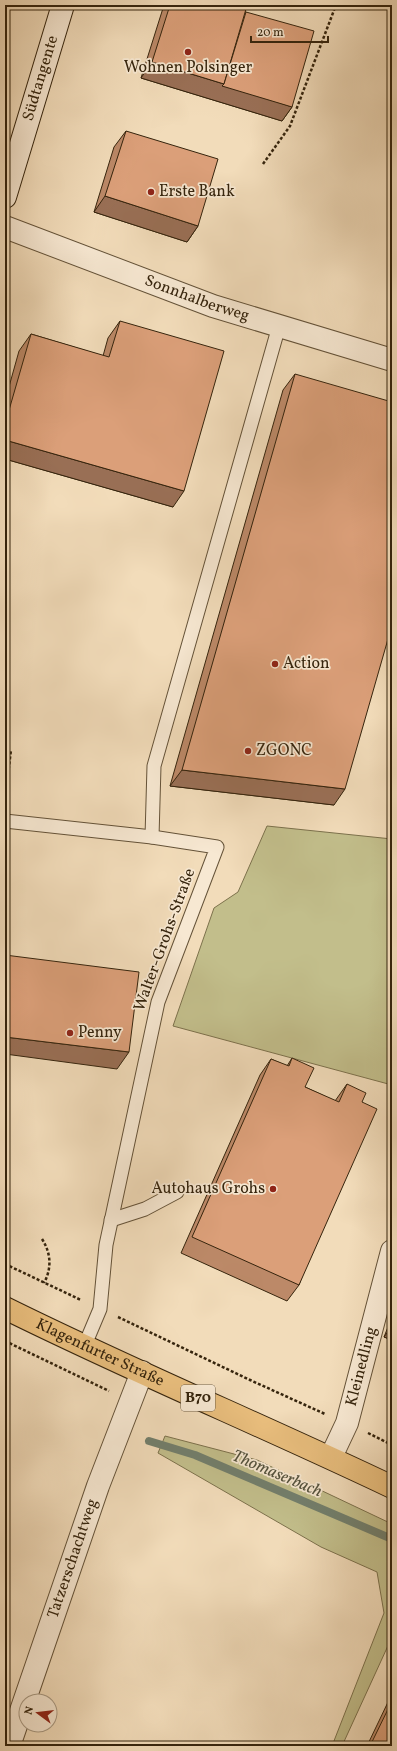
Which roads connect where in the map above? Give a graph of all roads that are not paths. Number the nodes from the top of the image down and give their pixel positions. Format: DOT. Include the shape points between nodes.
graph roads {
  1 [pos="63,5"];
  2 [pos="5,197"];
  3 [pos="5,227"];
  4 [pos="279,326"];
  5 [pos="392,360"];
  6 [pos="5,822"];
  7 [pos="152,837"];
  8 [pos="176,1192"];
  9 [pos="111,1220"];
  10 [pos="392,1250"];
  11 [pos="5,1308"];
  12 [pos="84,1347"];
  13 [pos="142,1372"];
  14 [pos="331,1458"];
  15 [pos="392,1487"];
  16 [pos="8,1746"];
  1 -- 2 [label="street, Südtangente"];
  3 -- 4 [label="street, Sonnhalberweg" via="213,306"];
  4 -- 5 [label="street, Sonnhalberweg"];
  4 -- 7 [label="lane" via="154,766"];
  6 -- 7 [label="lane, Walter-Grohs-Straße"];
  7 -- 9 [label="lane, Walter-Grohs-Straße" via="217,847 158,1002"];
  8 -- 9 [label="lane" via="145,1209"];
  9 -- 12 [label="lane, Walter-Grohs-Straße" via="106,1244 100,1309"];
  10 -- 14 [label="street, Kleinedling" via="347,1423"];
  11 -- 12 [label="main road, Klagenfurter Straße / B70"];
  12 -- 13 [label="main road, Klagenfurter Straße / B70"];
  13 -- 14 [label="main road, Klagenfurter Straße / B70"];
  13 -- 16 [label="street, Tatzerschachtweg" via="98,1486"];
  14 -- 15 [label="main road, Klagenfurter Straße / B70"];
}
